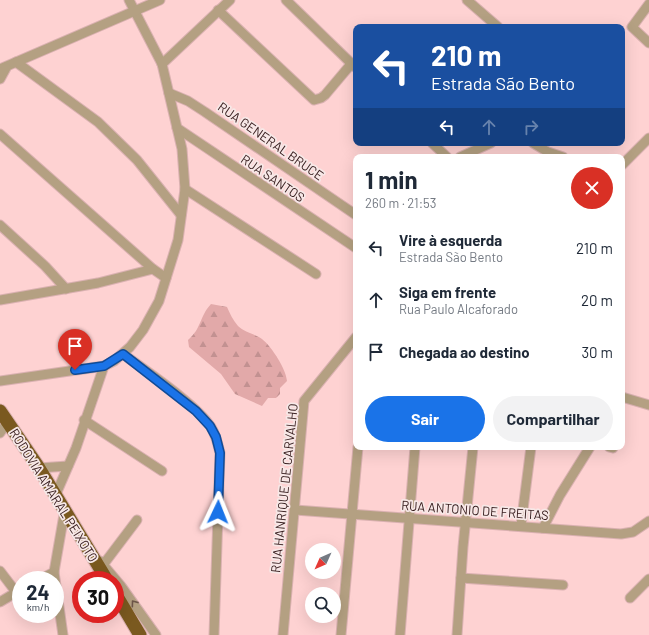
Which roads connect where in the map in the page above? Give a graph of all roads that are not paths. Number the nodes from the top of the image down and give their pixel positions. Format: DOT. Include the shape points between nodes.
graph roads {
  1 [pos="130,0"];
  2 [pos="160,0"];
  3 [pos="230,0"];
  4 [pos="286,0"];
  5 [pos="467,0"];
  6 [pos="649,4"];
  7 [pos="218,10"];
  8 [pos="136,11"];
  9 [pos="495,24"];
  10 [pos="649,43"];
  11 [pos="16,62"];
  12 [pos="162,64"];
  13 [pos="353,64"];
  14 [pos="353,66"];
  15 [pos="3,69"];
  16 [pos="0,79"];
  17 [pos="169,93"];
  18 [pos="177,128"];
  19 [pos="0,134"];
  20 [pos="649,138"];
  21 [pos="435,146"];
  22 [pos="484,146"];
  23 [pos="538,146"];
  24 [pos="444,154"];
  25 [pos="467,154"];
  26 [pos="554,154"];
  27 [pos="625,162"];
  28 [pos="185,189"];
  29 [pos="353,213"];
  30 [pos="181,215"];
  31 [pos="0,225"];
  32 [pos="353,246"];
  33 [pos="153,269"];
  34 [pos="316,274"];
  35 [pos="166,278"];
  36 [pos="66,289"];
  37 [pos="0,300"];
  38 [pos="353,341"];
  39 [pos="123,354"];
  40 [pos="104,366"];
  41 [pos="0,379"];
  42 [pos="625,398"];
  43 [pos="649,405"];
  44 [pos="0,411"];
  45 [pos="84,420"];
  46 [pos="8,421"];
  47 [pos="0,433"];
  48 [pos="358,450"];
  49 [pos="415,450"];
  50 [pos="473,450"];
  51 [pos="531,450"];
  52 [pos="588,450"];
  53 [pos="68,466"];
  54 [pos="40,468"];
  55 [pos="162,471"];
  56 [pos="56,494"];
  57 [pos="65,509"];
  58 [pos="295,510"];
  59 [pos="351,515"];
  60 [pos="411,518"];
  61 [pos="137,520"];
  62 [pos="649,521"];
  63 [pos="466,522"];
  64 [pos="522,525"];
  65 [pos="543,528"];
  66 [pos="86,546"];
  67 [pos="104,565"];
  68 [pos="0,571"];
  69 [pos="54,571"];
  70 [pos="101,571"];
  71 [pos="461,578"];
  72 [pos="649,579"];
  73 [pos="12,584"];
  74 [pos="563,585"];
  75 [pos="12,595"];
  76 [pos="630,598"];
  77 [pos="0,602"];
  78 [pos="124,608"];
  79 [pos="61,623"];
  80 [pos="63,635"];
  81 [pos="140,635"];
  82 [pos="156,635"];
  83 [pos="214,635"];
  84 [pos="283,635"];
  85 [pos="341,635"];
  86 [pos="400,635"];
  87 [pos="460,635"];
  1 -- 8 [label="street"];
  2 -- 8 [label="street"];
  3 -- 7 [label="street"];
  4 -- 13 [label="street"];
  5 -- 9 [label="street"];
  6 -- 10 [label="street" via="632,27"];
  7 -- 12 [label="street"];
  7 -- 14 [label="street" via="314,100 325,95"];
  8 -- 11 [label="street"];
  8 -- 12 [label="street"];
  11 -- 15 [label="street"];
  11 -- 30 [label="street" via="103,126 137,160"];
  12 -- 17 [label="street"];
  15 -- 16 [label="street"];
  17 -- 18 [label="street"];
  17 -- 29 [label="street, RUA GENERAL BRUCE" via="205,112"];
  18 -- 28 [label="street"];
  18 -- 32 [label="street, RUA SANTOS"];
  19 -- 33 [label="street"];
  20 -- 27 [label="street"];
  21 -- 24 [label="street"];
  22 -- 25 [label="street"];
  23 -- 26 [label="street"];
  28 -- 30 [label="street"];
  28 -- 34 [label="street"];
  30 -- 35 [label="street" via="178,240"];
  31 -- 36 [label="street"];
  33 -- 35 [label="street"];
  33 -- 36 [label="street"];
  35 -- 39 [label="street" via="159,301 143,330"];
  36 -- 37 [label="street"];
  38 -- 58 [label="street, RUA HANRIQUE DE CARVALHO" via="304,401"];
  39 -- 40 [label="street"];
  39 -- 83 [label="street" via="196,411 216,437 220,453"];
  40 -- 41 [label="street"];
  40 -- 45 [label="street"];
  42 -- 43 [label="street"];
  44 -- 46 [label="highway, RODOVIA AMARAL PEIXOTO"];
  45 -- 53 [label="street"];
  45 -- 55 [label="street"];
  46 -- 47 [label="street"];
  46 -- 54 [label="highway, RODOVIA AMARAL PEIXOTO"];
  48 -- 59 [label="street"];
  49 -- 60 [label="street"];
  50 -- 63 [label="street"];
  51 -- 64 [label="street"];
  52 -- 65 [label="street"];
  53 -- 54 [label="street"];
  53 -- 56 [label="street"];
  54 -- 56 [label="highway, RODOVIA AMARAL PEIXOTO"];
  56 -- 57 [label="highway, RODOVIA AMARAL PEIXOTO"];
  57 -- 66 [label="highway, RODOVIA AMARAL PEIXOTO"];
  57 -- 69 [label="street"];
  58 -- 59 [label="street, RUA ANTONIO DE FREITAS"];
  58 -- 84 [label="street, RUA HANRIQUE DE CARVALHO"];
  59 -- 60 [label="street, RUA ANTONIO DE FREITAS"];
  59 -- 85 [label="street"];
  60 -- 63 [label="street, RUA ANTONIO DE FREITAS"];
  60 -- 86 [label="street"];
  61 -- 67 [label="street"];
  62 -- 65 [label="street, RUA ANTONIO DE FREITAS" via="633,532 621,534"];
  63 -- 64 [label="street, RUA ANTONIO DE FREITAS"];
  63 -- 71 [label="street"];
  64 -- 65 [label="street, RUA ANTONIO DE FREITAS"];
  66 -- 67 [label="street"];
  66 -- 70 [label="highway, RODOVIA AMARAL PEIXOTO"];
  82 -- 67 [label="street, one-way"];
  68 -- 73 [label="street"];
  71 -- 74 [label="street"];
  71 -- 87 [label="street"];
  72 -- 76 [label="street"];
  75 -- 77 [label="street"];
  78 -- 81 [label="highway"];
  79 -- 80 [label="street"];
}
